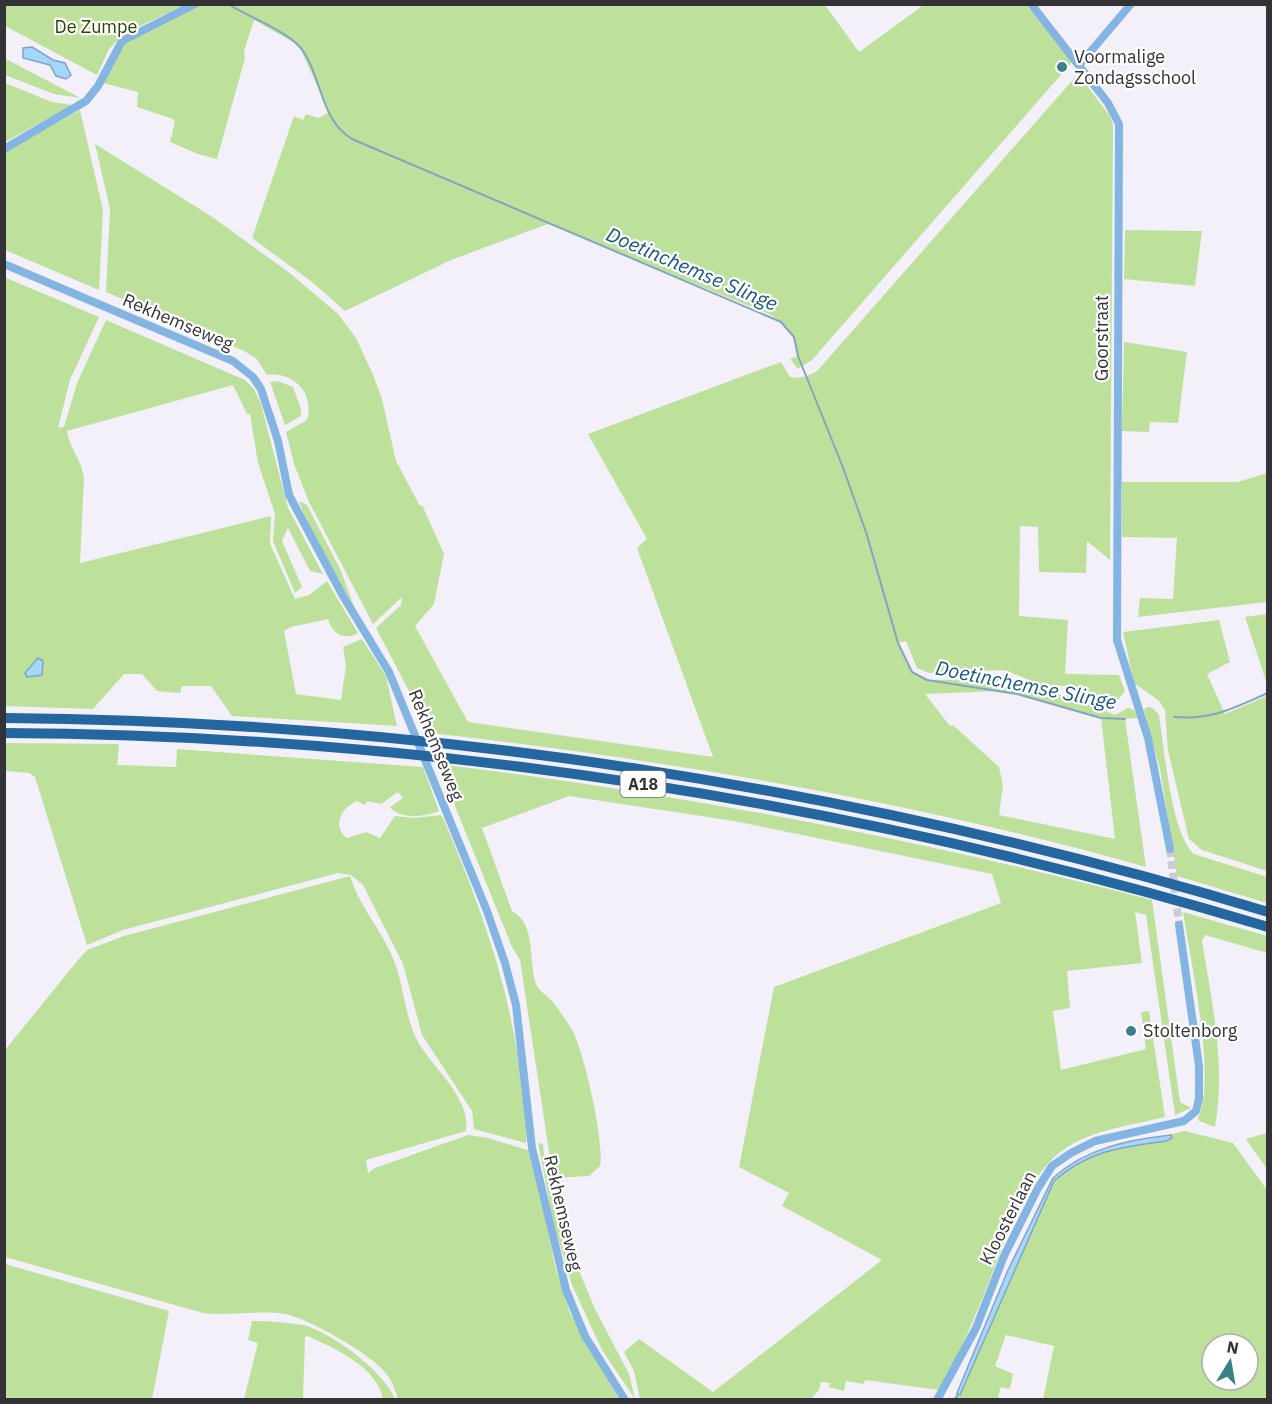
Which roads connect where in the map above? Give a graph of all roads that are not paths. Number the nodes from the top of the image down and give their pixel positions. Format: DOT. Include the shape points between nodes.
graph roads {
  1 [pos="195,4"];
  2 [pos="1031,4"];
  3 [pos="1131,4"];
  4 [pos="1080,64"];
  5 [pos="4,149"];
  6 [pos="4,264"];
  7 [pos="4,718"];
  8 [pos="4,733"];
  9 [pos="1170,849"];
  10 [pos="1268,912"];
  11 [pos="1179,925"];
  12 [pos="1268,927"];
  13 [pos="625,1400"];
  14 [pos="937,1400"];
  1 -- 5 [label="street" via="122,41 86,101"];
  2 -- 4 [label="street, Goorstraat"];
  3 -- 4 [label="street"];
  4 -- 9 [label="street, Goorstraat" via="1115,112 1119,124 1117,640 1156,772"];
  6 -- 13 [label="street, Rekhemseweg" via="233,362 253,377 261,389 271,415 289,495 389,672 487,911 509,977 519,1026 532,1148 566,1290 585,1336"];
  7 -- 10 [label="highway, A18" via="291,729 446,743 650,771 770,790 1017,842"];
  8 -- 12 [label="highway, A18" via="287,743 469,760 635,783 751,801 1014,856"];
  11 -- 14 [label="street, Kloosterlaan" via="1198,1056 1196,1111 1184,1120 1095,1141 1052,1166 1023,1217 976,1328"];
}
